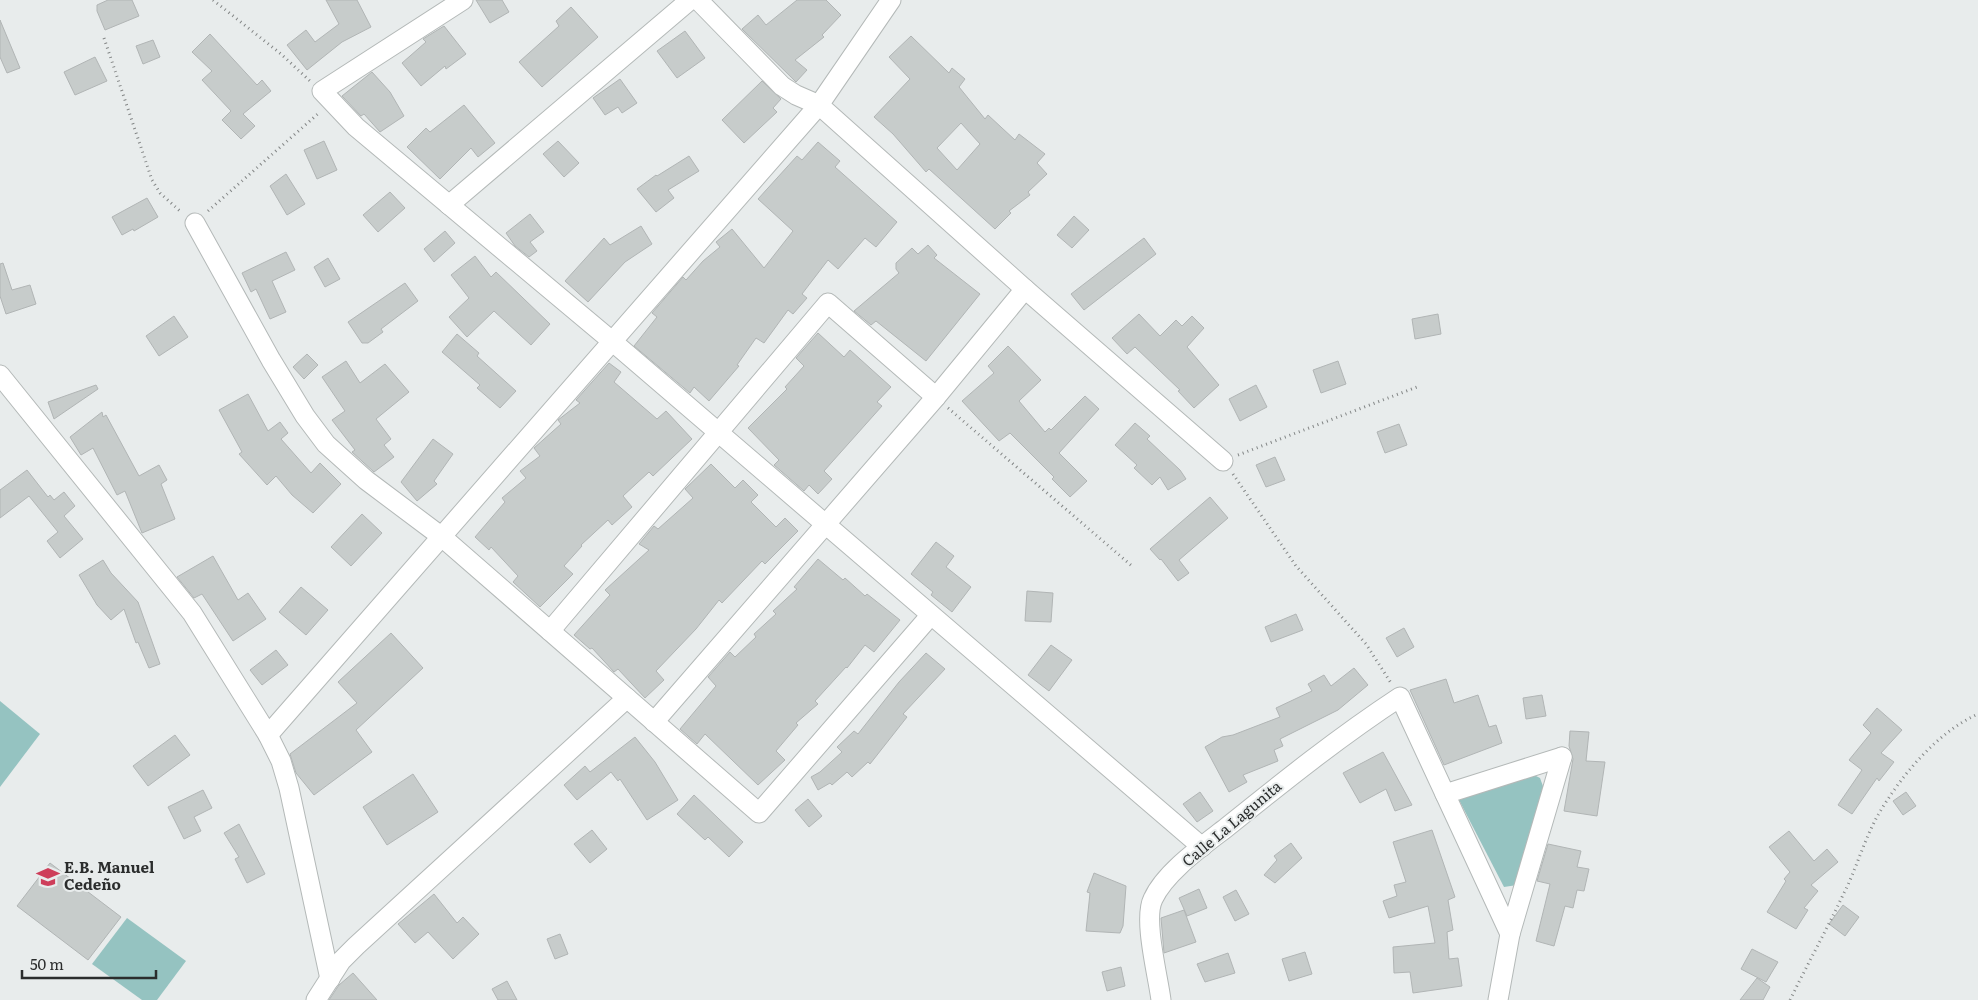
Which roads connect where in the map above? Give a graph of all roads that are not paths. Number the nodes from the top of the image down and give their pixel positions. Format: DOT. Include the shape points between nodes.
graph roads {
  1 [pos="462,0"];
  2 [pos="690,0"];
  3 [pos="698,0"];
  4 [pos="891,0"];
  5 [pos="820,105"];
  6 [pos="449,205"];
  7 [pos="195,224"];
  8 [pos="1025,290"];
  9 [pos="613,342"];
  10 [pos="0,375"];
  11 [pos="936,397"];
  12 [pos="718,432"];
  13 [pos="1223,461"];
  14 [pos="825,525"];
  15 [pos="442,537"];
  16 [pos="930,616"];
  17 [pos="550,631"];
  18 [pos="627,698"];
  19 [pos="654,722"];
  20 [pos="268,735"];
  21 [pos="1445,794"];
  22 [pos="1202,847"];
  23 [pos="1510,934"];
  24 [pos="330,979"];
  25 [pos="316,1000"];
  26 [pos="1161,1000"];
  27 [pos="1498,1000"];
  1 -- 6 [label="street" via="326,97 356,127"];
  2 -- 6 [label="street"];
  3 -- 5 [label="street" via="782,86"];
  4 -- 5 [label="street"];
  5 -- 8 [label="street"];
  5 -- 9 [label="street"];
  6 -- 9 [label="street"];
  7 -- 15 [label="street" via="271,360 326,444 366,480"];
  8 -- 11 [label="street"];
  8 -- 13 [label="street"];
  9 -- 12 [label="street"];
  9 -- 15 [label="street"];
  10 -- 20 [label="street" via="192,613"];
  11 -- 12 [label="street" via="828,303"];
  11 -- 14 [label="street"];
  12 -- 14 [label="street"];
  12 -- 17 [label="street"];
  14 -- 16 [label="street"];
  14 -- 19 [label="street"];
  15 -- 17 [label="street"];
  15 -- 20 [label="street"];
  16 -- 19 [label="street" via="759,813"];
  16 -- 22 [label="street" via="1042,707"];
  17 -- 18 [label="street"];
  18 -- 19 [label="street"];
  18 -- 24 [label="street" via="356,946"];
  20 -- 24 [label="street" via="289,788"];
  21 -- 22 [label="street, Calle La Lagunita" via="1400,697 1348,731"];
  21 -- 23 [label="street"];
  21 -- 23 [label="street" via="1562,757"];
  22 -- 26 [label="street, Calle La Lagunita" via="1165,882 1153,899 1149,913"];
  23 -- 27 [label="street"];
  24 -- 25 [label="street"];
}
